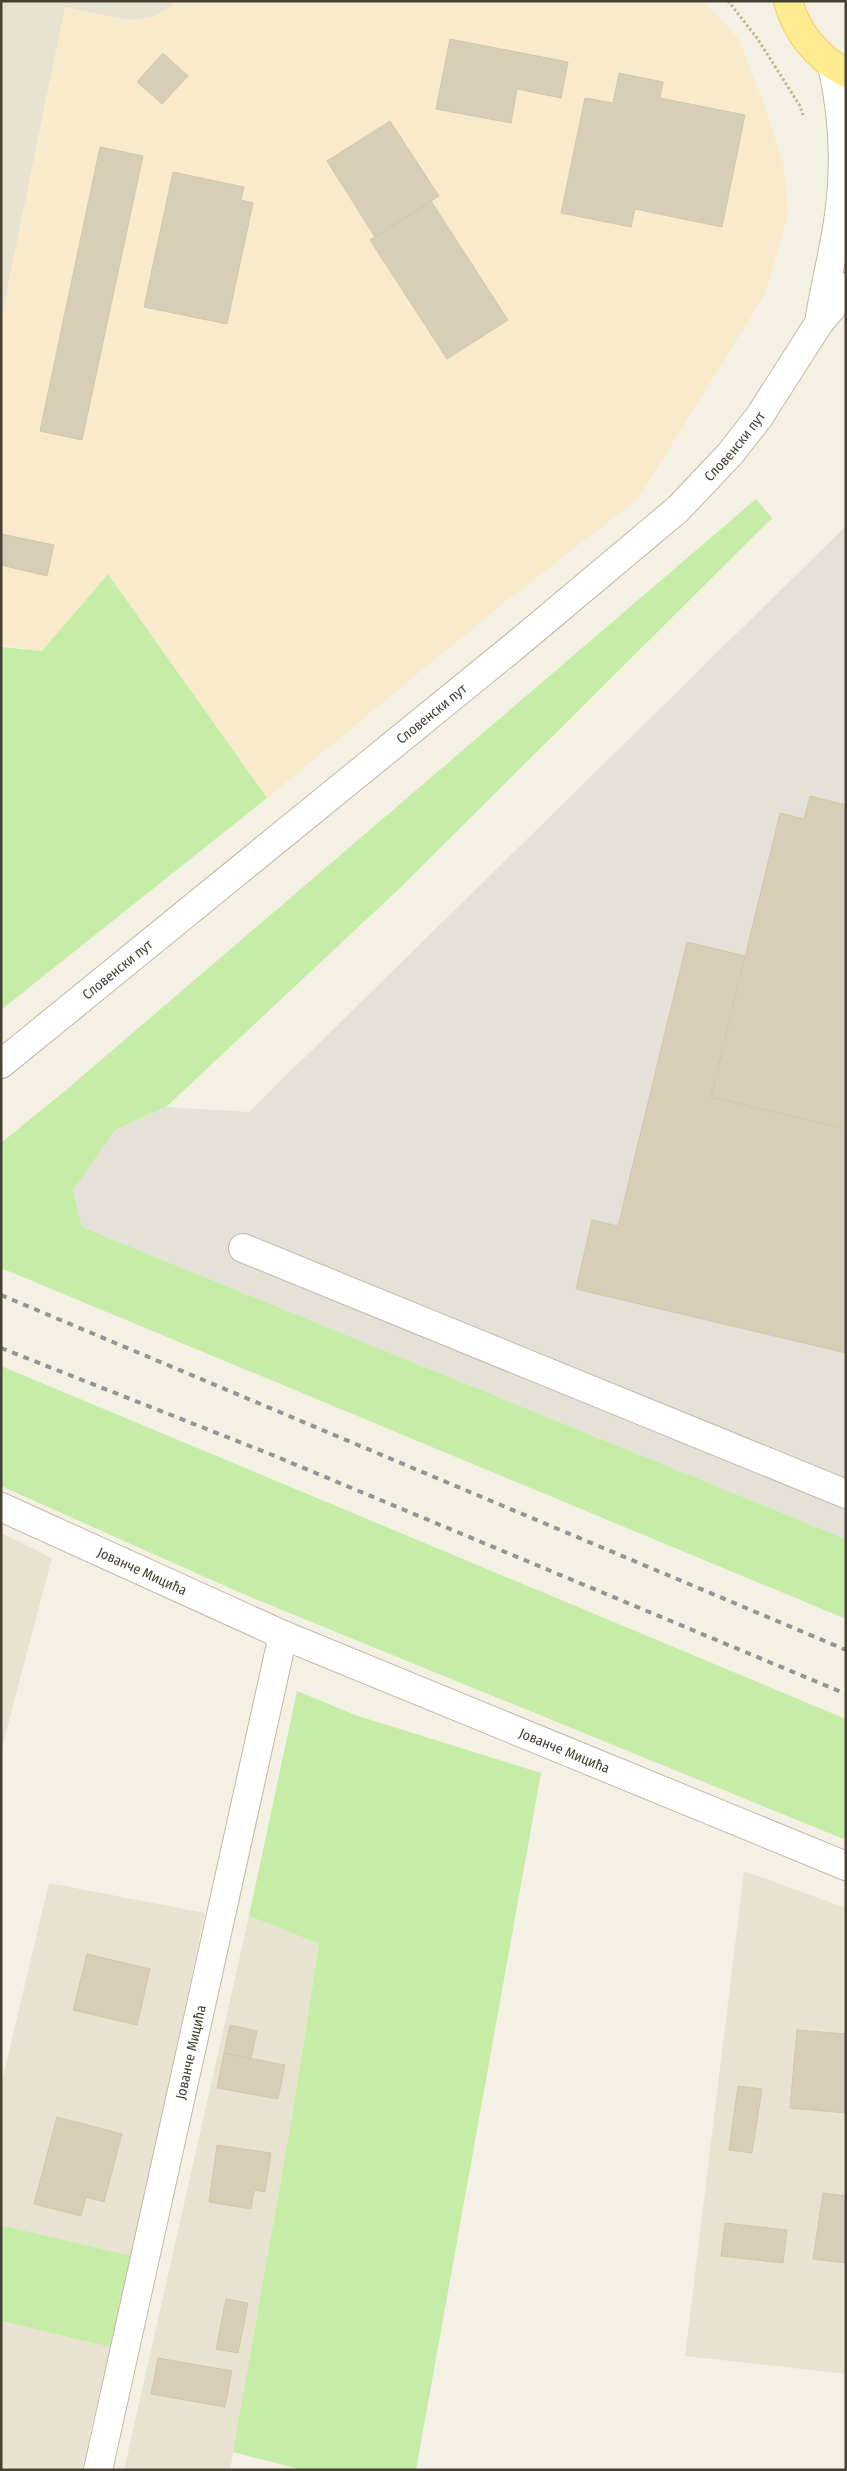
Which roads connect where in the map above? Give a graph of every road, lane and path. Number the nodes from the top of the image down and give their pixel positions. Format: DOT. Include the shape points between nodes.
graph roads {
  1 [pos="728,1"];
  2 [pos="787,4"];
  3 [pos="839,69"];
  4 [pos="806,123"];
  5 [pos="846,287"];
  6 [pos="819,323"];
  7 [pos="1,1064"];
  8 [pos="243,1248"];
  9 [pos="846,1494"];
  10 [pos="1,1507"];
  11 [pos="283,1635"];
  12 [pos="846,1866"];
  13 [pos="98,2470"];
  1 -- 4 [label="path" via="800,106"];
  2 -- 3 [label="main road" via="807,42"];
  3 -- 6 [label="street" via="843,163 838,222"];
  5 -- 6 [label="street, Словенски пут"];
  6 -- 7 [label="street, Словенски пут" via="759,418 678,509"];
  8 -- 9 [label="street"];
  10 -- 11 [label="street, Јованче Мицића"];
  11 -- 12 [label="street, Јованче Мицића"];
  11 -- 13 [label="street, Јованче Мицића"];
}
